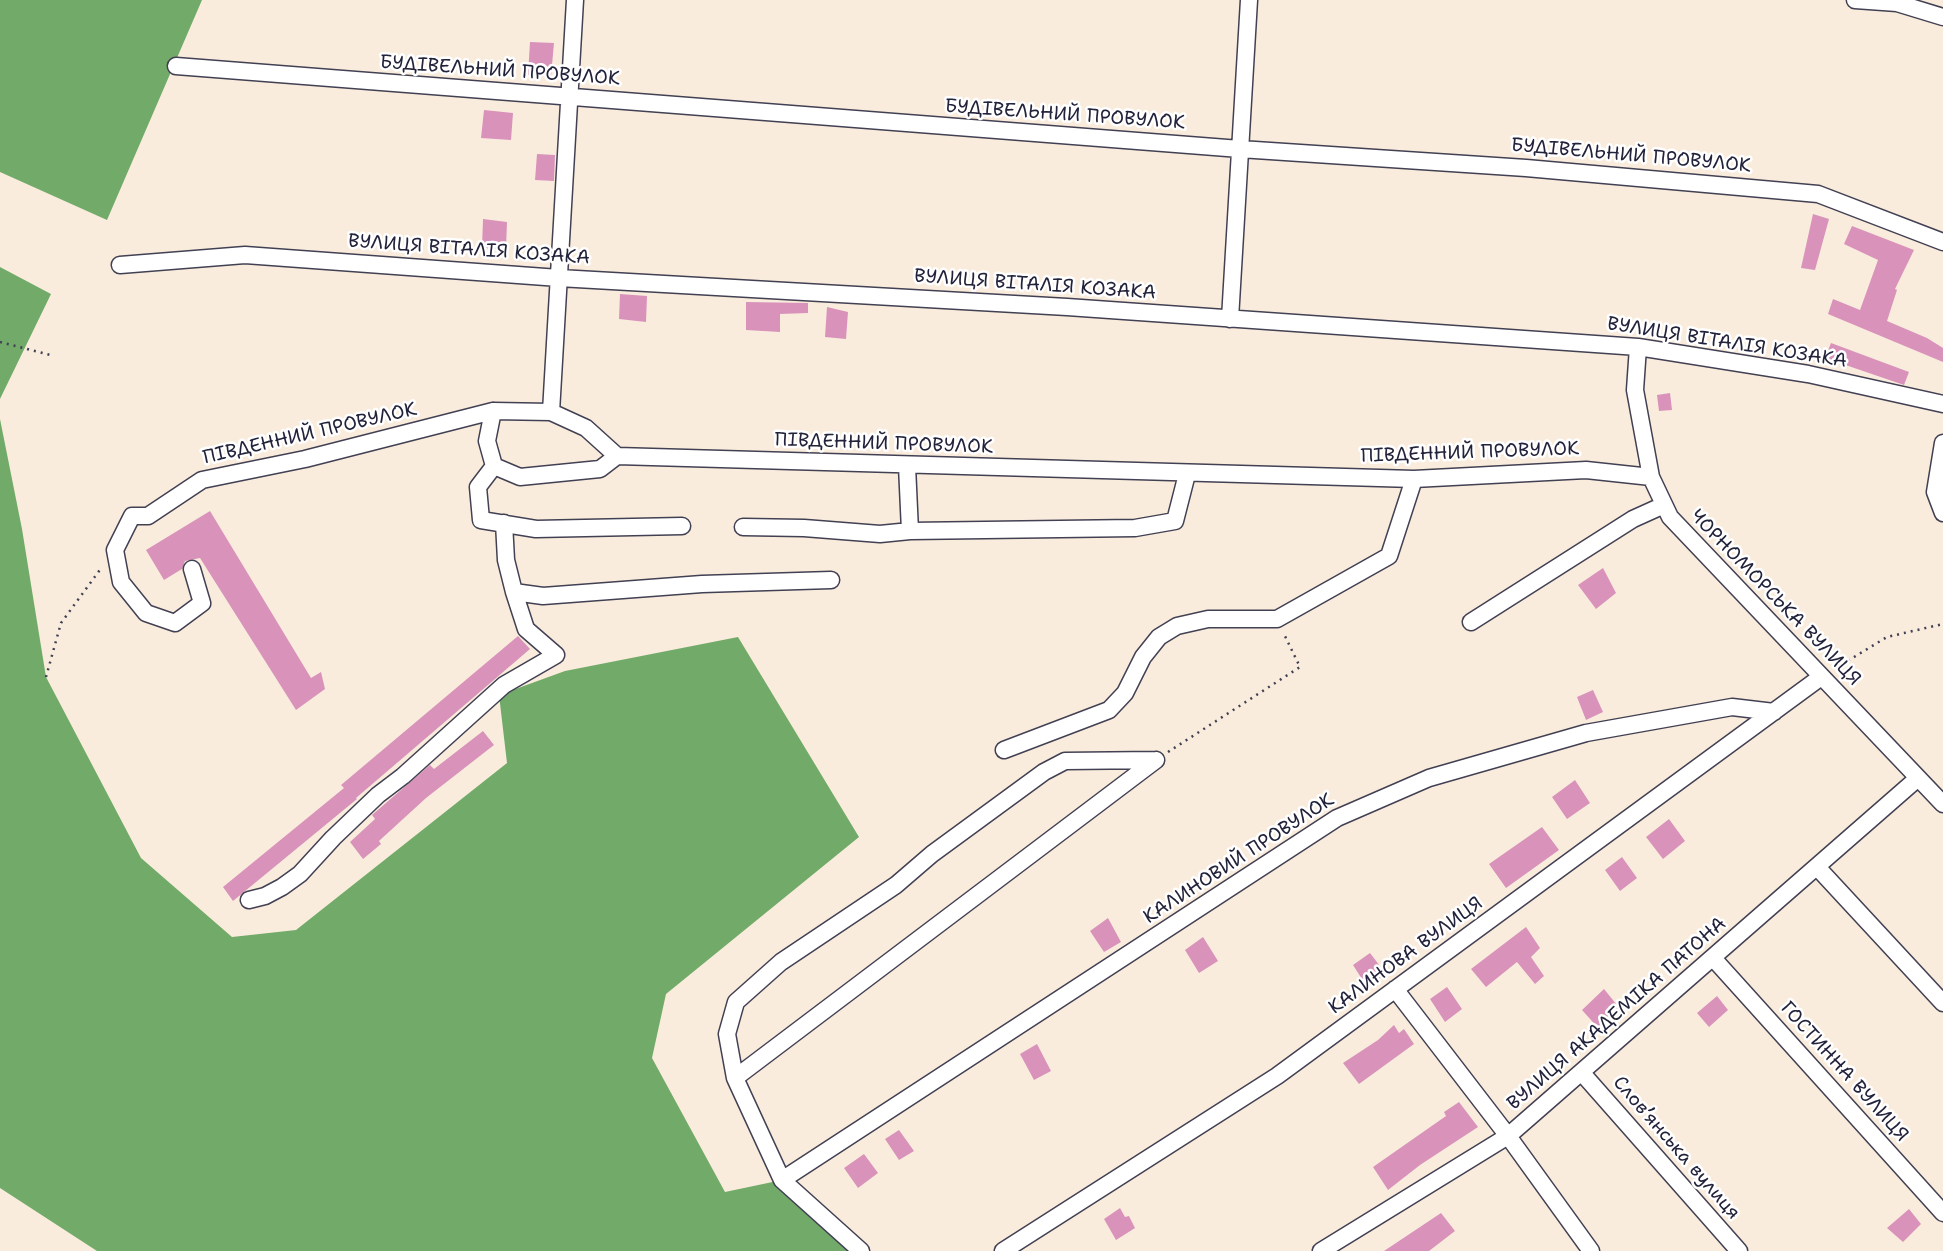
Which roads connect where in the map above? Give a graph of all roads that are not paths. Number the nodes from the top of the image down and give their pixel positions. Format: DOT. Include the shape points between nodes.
graph roads {
  1 [pos="575,0"];
  2 [pos="1249,0"];
  3 [pos="1855,0"];
  4 [pos="1943,17"];
  5 [pos="176,66"];
  6 [pos="570,98"];
  7 [pos="1240,149"];
  8 [pos="1943,242"];
  9 [pos="120,265"];
  10 [pos="559,278"];
  11 [pos="1230,318"];
  12 [pos="1637,347"];
  13 [pos="1943,404"];
  14 [pos="493,411"];
  15 [pos="551,412"];
  16 [pos="1943,443"];
  17 [pos="617,456"];
  18 [pos="494,466"];
  19 [pos="906,466"];
  20 [pos="1187,474"];
  21 [pos="1651,477"];
  22 [pos="1414,479"];
  23 [pos="1664,505"];
  24 [pos="1943,513"];
  25 [pos="503,523"];
  26 [pos="682,526"];
  27 [pos="743,527"];
  28 [pos="910,531"];
  29 [pos="192,569"];
  30 [pos="831,580"];
  31 [pos="514,592"];
  32 [pos="1471,622"];
  33 [pos="1822,677"];
  34 [pos="1774,712"];
  35 [pos="1004,750"];
  36 [pos="1918,778"];
  37 [pos="1943,804"];
  38 [pos="1817,867"];
  39 [pos="249,900"];
  40 [pos="1713,958"];
  41 [pos="1395,989"];
  42 [pos="1943,1003"];
  43 [pos="1583,1073"];
  44 [pos="735,1077"];
  45 [pos="1508,1136"];
  46 [pos="782,1180"];
  47 [pos="1943,1213"];
  48 [pos="861,1251"];
  49 [pos="1003,1251"];
  50 [pos="1321,1251"];
  51 [pos="1591,1251"];
  52 [pos="1739,1251"];
  1 -- 6 [label="street"];
  2 -- 7 [label="street"];
  3 -- 4 [label="street" via="1897,4"];
  5 -- 6 [label="street, БУДІВЕЛЬНИЙ ПРОВУЛОК"];
  6 -- 7 [label="street, БУДІВЕЛЬНИЙ ПРОВУЛОК"];
  6 -- 10 [label="street"];
  7 -- 8 [label="street, БУДІВЕЛЬНИЙ ПРОВУЛОК" via="1818,194"];
  7 -- 11 [label="street"];
  9 -- 10 [label="street, ВУЛИЦЯ ВІТАЛІЯ КОЗАКА" via="245,255"];
  10 -- 11 [label="street, ВУЛИЦЯ ВІТАЛІЯ КОЗАКА"];
  10 -- 15 [label="street"];
  11 -- 12 [label="street, ВУЛИЦЯ ВІТАЛІЯ КОЗАКА"];
  12 -- 13 [label="street, ВУЛИЦЯ ВІТАЛІЯ КОЗАКА" via="1808,374"];
  12 -- 21 [label="street, ЧОРНОМОРСЬКА ВУЛИЦЯ" via="1635,390"];
  14 -- 15 [label="street, ПІВДЕННИЙ ПРОВУЛОК"];
  14 -- 18 [label="street" via="487,441"];
  14 -- 29 [label="street, ПІВДЕННИЙ ПРОВУЛОК" via="202,480 148,516 132,516 115,551 121,582 146,613 175,623 202,603"];
  15 -- 17 [label="street, ПІВДЕННИЙ ПРОВУЛОК" via="586,428"];
  16 -- 24 [label="street" via="1935,492"];
  17 -- 18 [label="street" via="600,469 520,477"];
  17 -- 19 [label="street, ПІВДЕННИЙ ПРОВУЛОК"];
  18 -- 25 [label="street" via="478,487 481,520"];
  19 -- 20 [label="street, ПІВДЕННИЙ ПРОВУЛОК"];
  19 -- 28 [label="street"];
  20 -- 22 [label="street, ПІВДЕННИЙ ПРОВУЛОК"];
  20 -- 28 [label="street" via="1175,521 1135,528"];
  21 -- 22 [label="street, ПІВДЕННИЙ ПРОВУЛОК" via="1586,470"];
  21 -- 23 [label="street, ЧОРНОМОРСЬКА ВУЛИЦЯ"];
  22 -- 35 [label="street" via="1389,556 1277,619 1208,619 1177,626 1159,637 1125,693 1109,710"];
  23 -- 32 [label="street" via="1633,519"];
  23 -- 33 [label="street, ЧОРНОМОРСЬКА ВУЛИЦЯ" via="1670,517"];
  25 -- 26 [label="street" via="536,529"];
  25 -- 31 [label="street"];
  27 -- 28 [label="street" via="880,534"];
  30 -- 31 [label="street" via="543,596"];
  31 -- 39 [label="street" via="526,629 556,655 503,685 378,795 300,874 265,896"];
  33 -- 34 [label="street, КАЛИНОВА ВУЛИЦЯ"];
  33 -- 36 [label="street, ЧОРНОМОРСЬКА ВУЛИЦЯ"];
  34 -- 41 [label="street, КАЛИНОВА ВУЛИЦЯ"];
  34 -- 46 [label="street, КАЛИНОВИЙ ПРОВУЛОК" via="1732,707 1586,733 1429,778 1337,818"];
  36 -- 37 [label="street, ЧОРНОМОРСЬКА ВУЛИЦЯ"];
  36 -- 38 [label="street, ВУЛИЦЯ АКАДЕМІКА ПАТОНА"];
  38 -- 40 [label="street, ВУЛИЦЯ АКАДЕМІКА ПАТОНА"];
  38 -- 42 [label="street"];
  40 -- 43 [label="street, ВУЛИЦЯ АКАДЕМІКА ПАТОНА"];
  40 -- 47 [label="street, ГОСТИННА ВУЛИЦЯ"];
  41 -- 45 [label="street"];
  41 -- 49 [label="street, КАЛИНОВА ВУЛИЦЯ" via="1277,1076"];
  43 -- 45 [label="street, ВУЛИЦЯ АКАДЕМІКА ПАТОНА"];
  43 -- 52 [label="street, Словʼянська вулиця"];
  44 -- 44 [label="street" via="1156,760 1065,761 1044,772 896,885 781,962 736,1002 727,1034"];
  44 -- 46 [label="street"];
  45 -- 50 [label="street, ВУЛИЦЯ АКАДЕМІКА ПАТОНА"];
  45 -- 51 [label="street"];
  46 -- 48 [label="street"];
}
